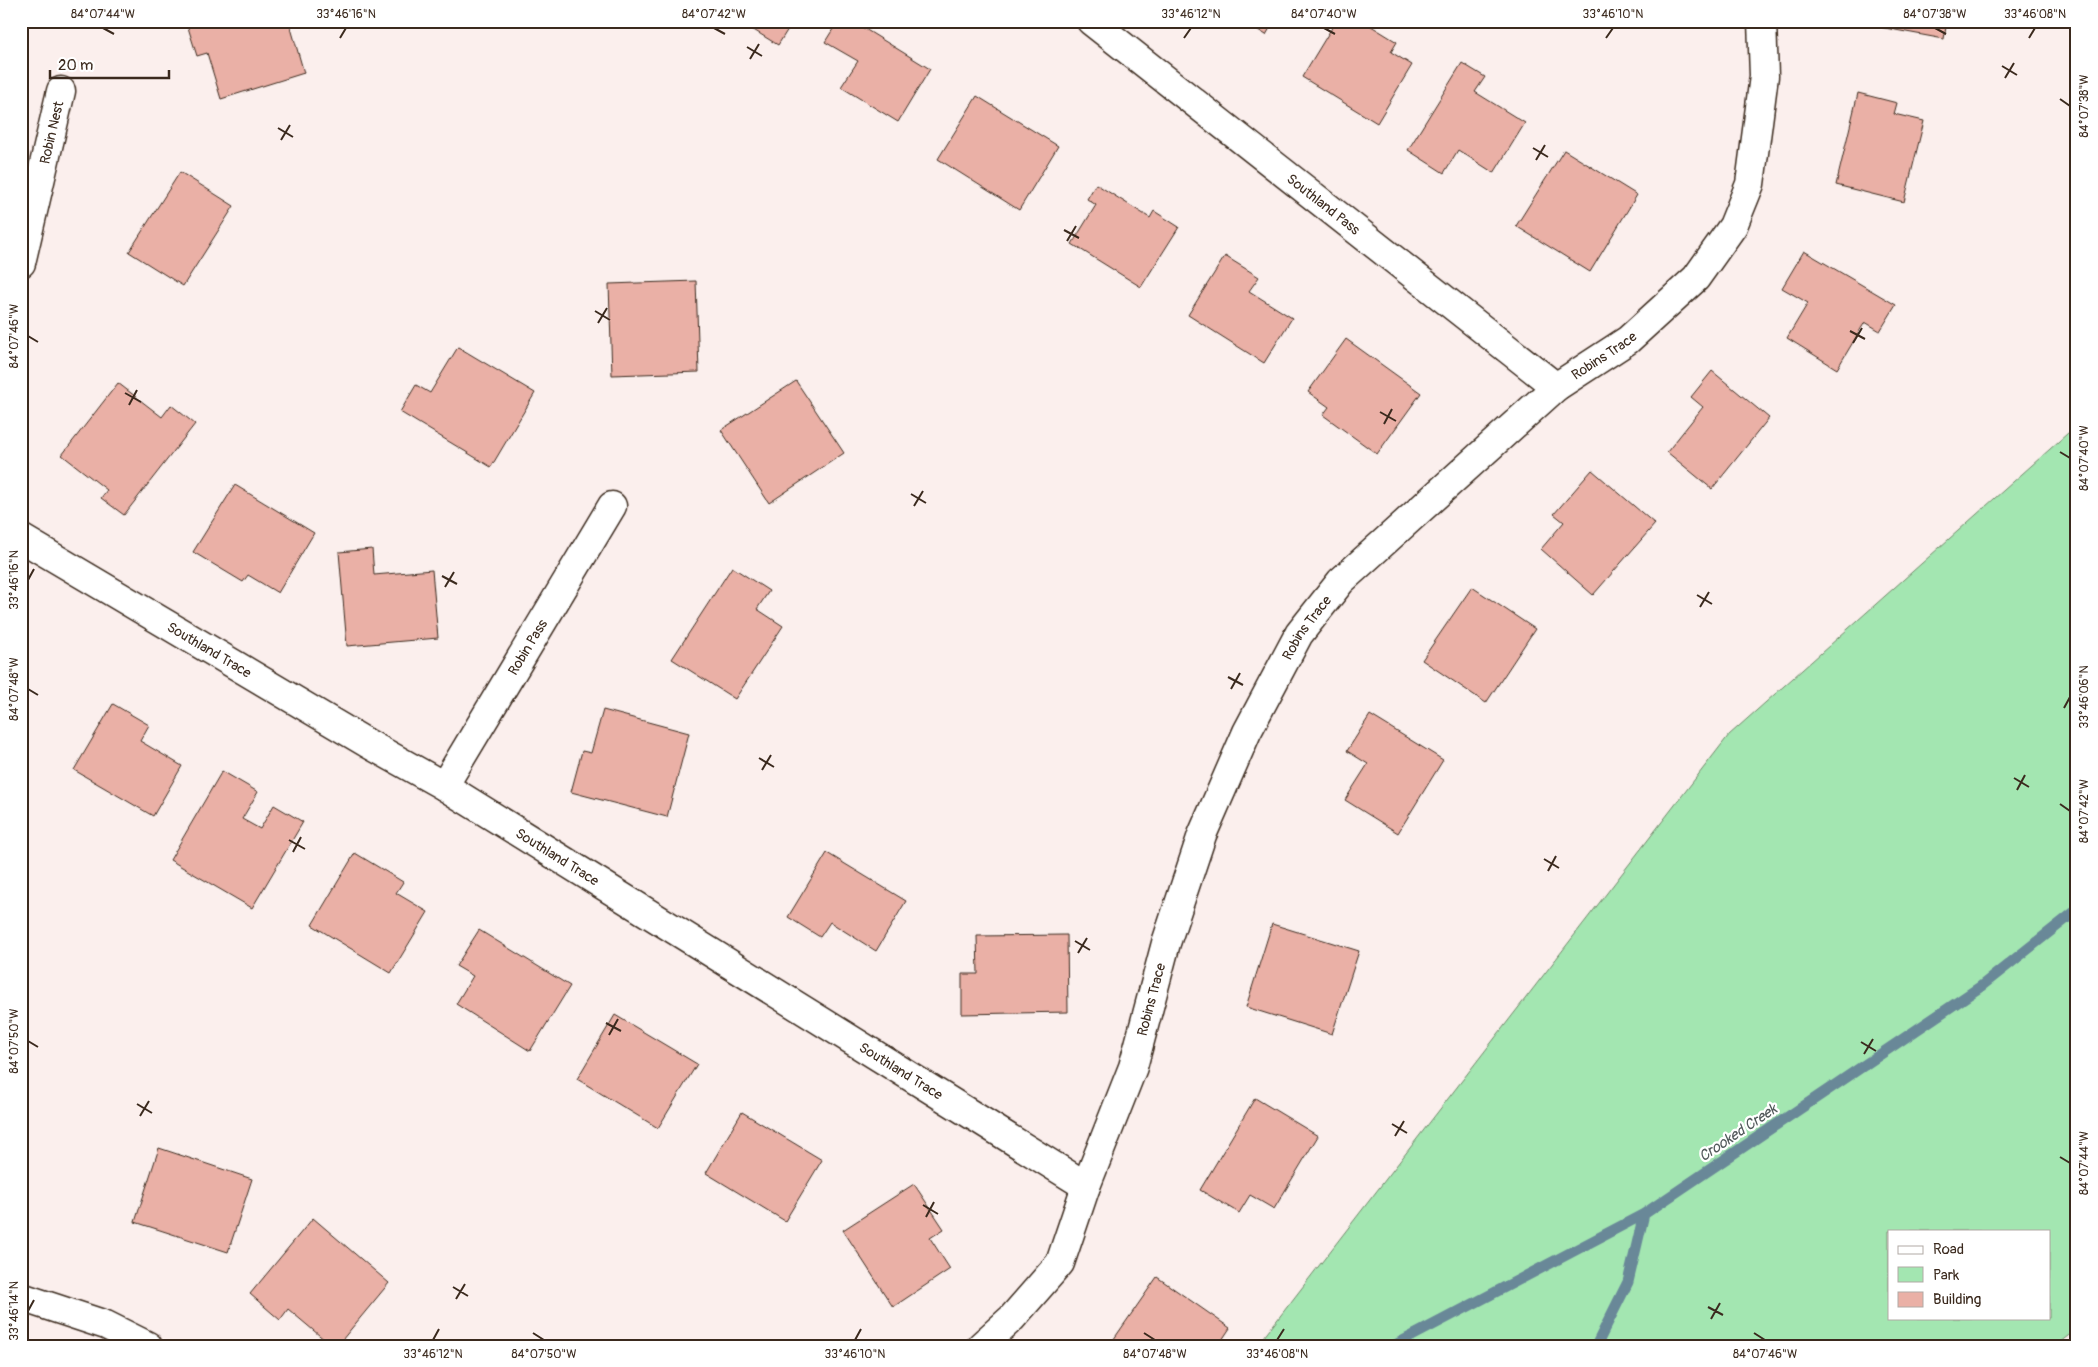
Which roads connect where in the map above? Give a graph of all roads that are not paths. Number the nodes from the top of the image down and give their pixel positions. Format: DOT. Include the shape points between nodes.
graph roads {
  1 [pos="1091,21"];
  2 [pos="1762,21"];
  3 [pos="62,91"];
  4 [pos="21,263"];
  5 [pos="1556,387"];
  6 [pos="612,506"];
  7 [pos="21,538"];
  8 [pos="444,786"];
  9 [pos="1086,1186"];
  10 [pos="21,1297"];
  11 [pos="148,1346"];
  12 [pos="981,1346"];
  1 -- 5 [label="street, Southland Pass"];
  2 -- 5 [label="street, Robins Trace" via="1764,76 1750,184 1733,226 1696,278 1669,303 1628,340"];
  3 -- 4 [label="street, Robin Nest"];
  5 -- 9 [label="street, Robins Trace" via="1341,581 1300,634 1247,732 1202,835 1166,943 1133,1067"];
  6 -- 8 [label="street, Robin Pass"];
  7 -- 8 [label="street, Southland Trace"];
  8 -- 9 [label="street, Southland Trace"];
  9 -- 12 [label="street, Robins Trace" via="1060,1263 1012,1318"];
  10 -- 11 [label="street" via="106,1325"];
}
